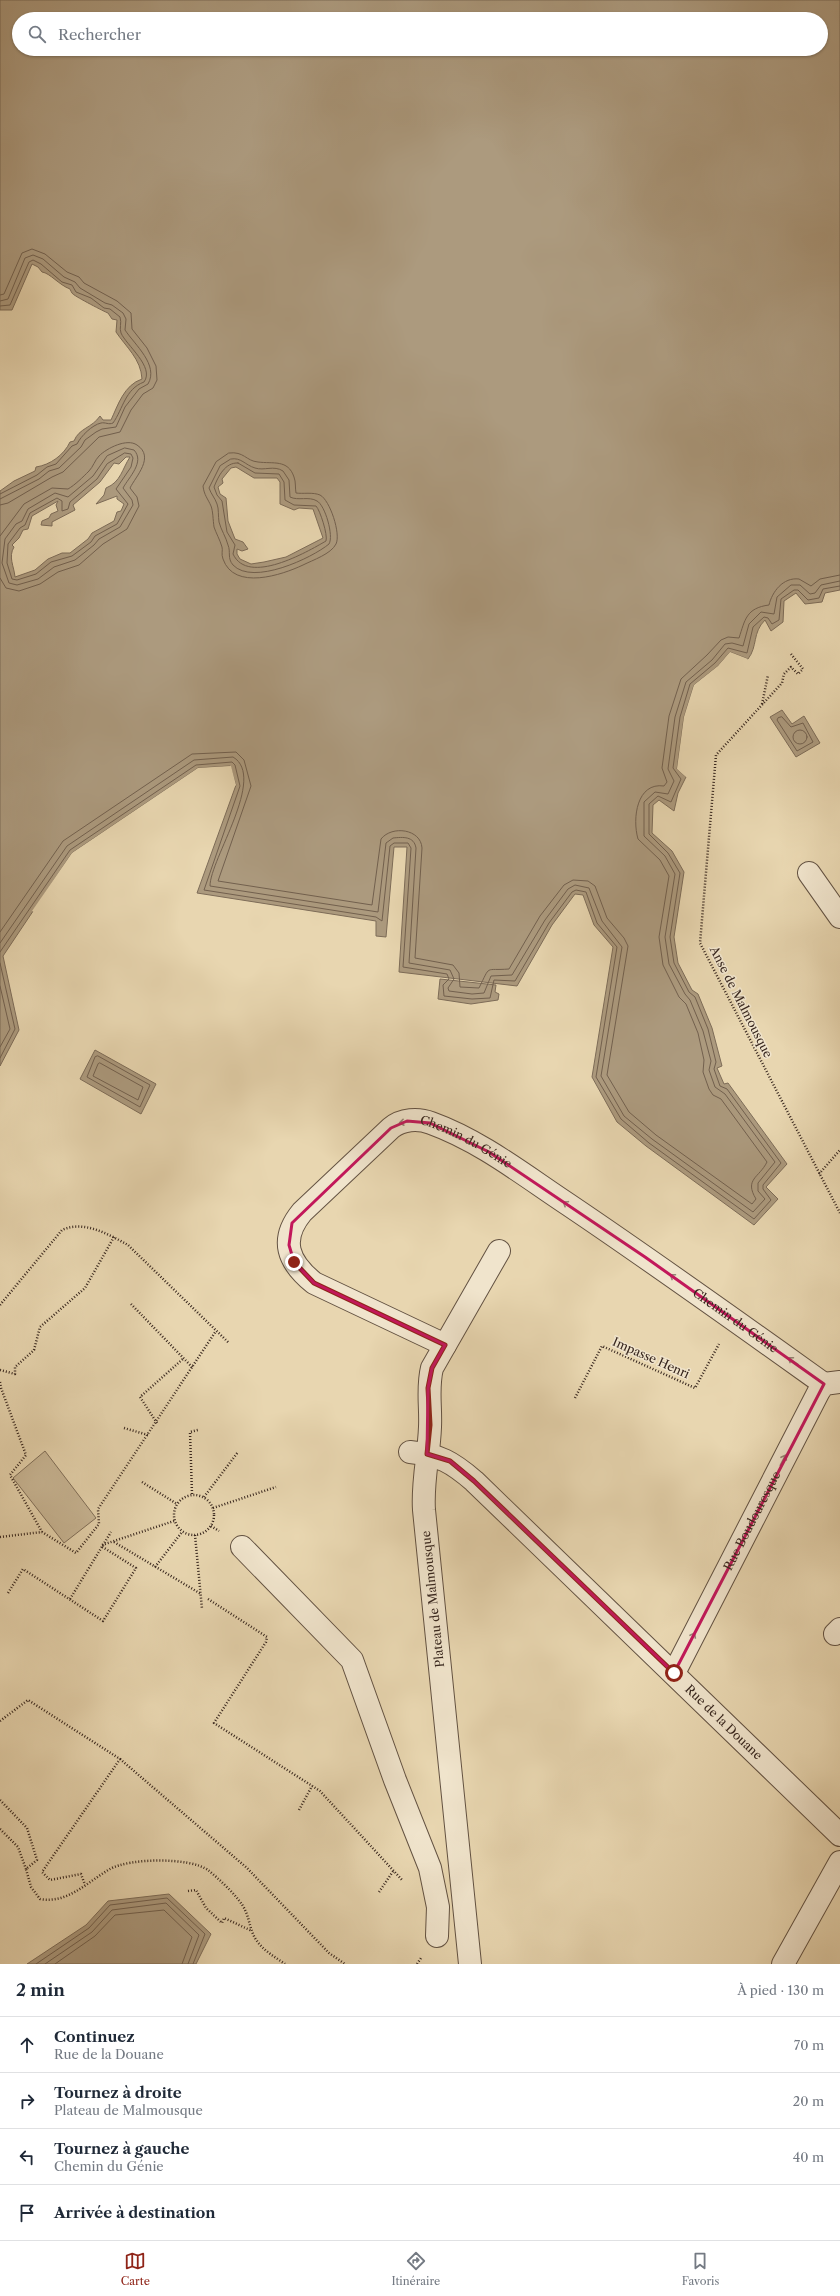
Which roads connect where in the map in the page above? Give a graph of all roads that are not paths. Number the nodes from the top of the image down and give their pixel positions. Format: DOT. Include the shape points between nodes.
graph roads {
  1 [pos="809,873"];
  2 [pos="840,917"];
  3 [pos="500,1251"];
  4 [pos="445,1345"];
  5 [pos="832,1383"];
  6 [pos="419,1453"];
  7 [pos="242,1547"];
  8 [pos="674,1673"];
  9 [pos="840,1835"];
  10 [pos="840,1862"];
  11 [pos="437,1936"];
  12 [pos="470,1964"];
  13 [pos="783,1964"];
  1 -- 2 [label="street"];
  3 -- 4 [label="street, Plateau de Malmousque"];
  5 -- 4 [label="street, Chemin du Génie, one-way" via="489,1152 430,1123 407,1121 391,1128 292,1223 289,1235 290,1255 298,1270 314,1283"];
  4 -- 6 [label="street, Plateau de Malmousque" via="432,1368 428,1388 430,1425"];
  8 -- 5 [label="street, Rue Boudouresque, one-way" via="818,1391"];
  6 -- 8 [label="street, Rue de la Douane" via="450,1461 474,1481"];
  6 -- 12 [label="street, Plateau de Malmousque"];
  7 -- 11 [label="street" via="352,1660 430,1868 438,1907"];
  8 -- 9 [label="street, Rue de la Douane"];
  10 -- 13 [label="street"];
}
